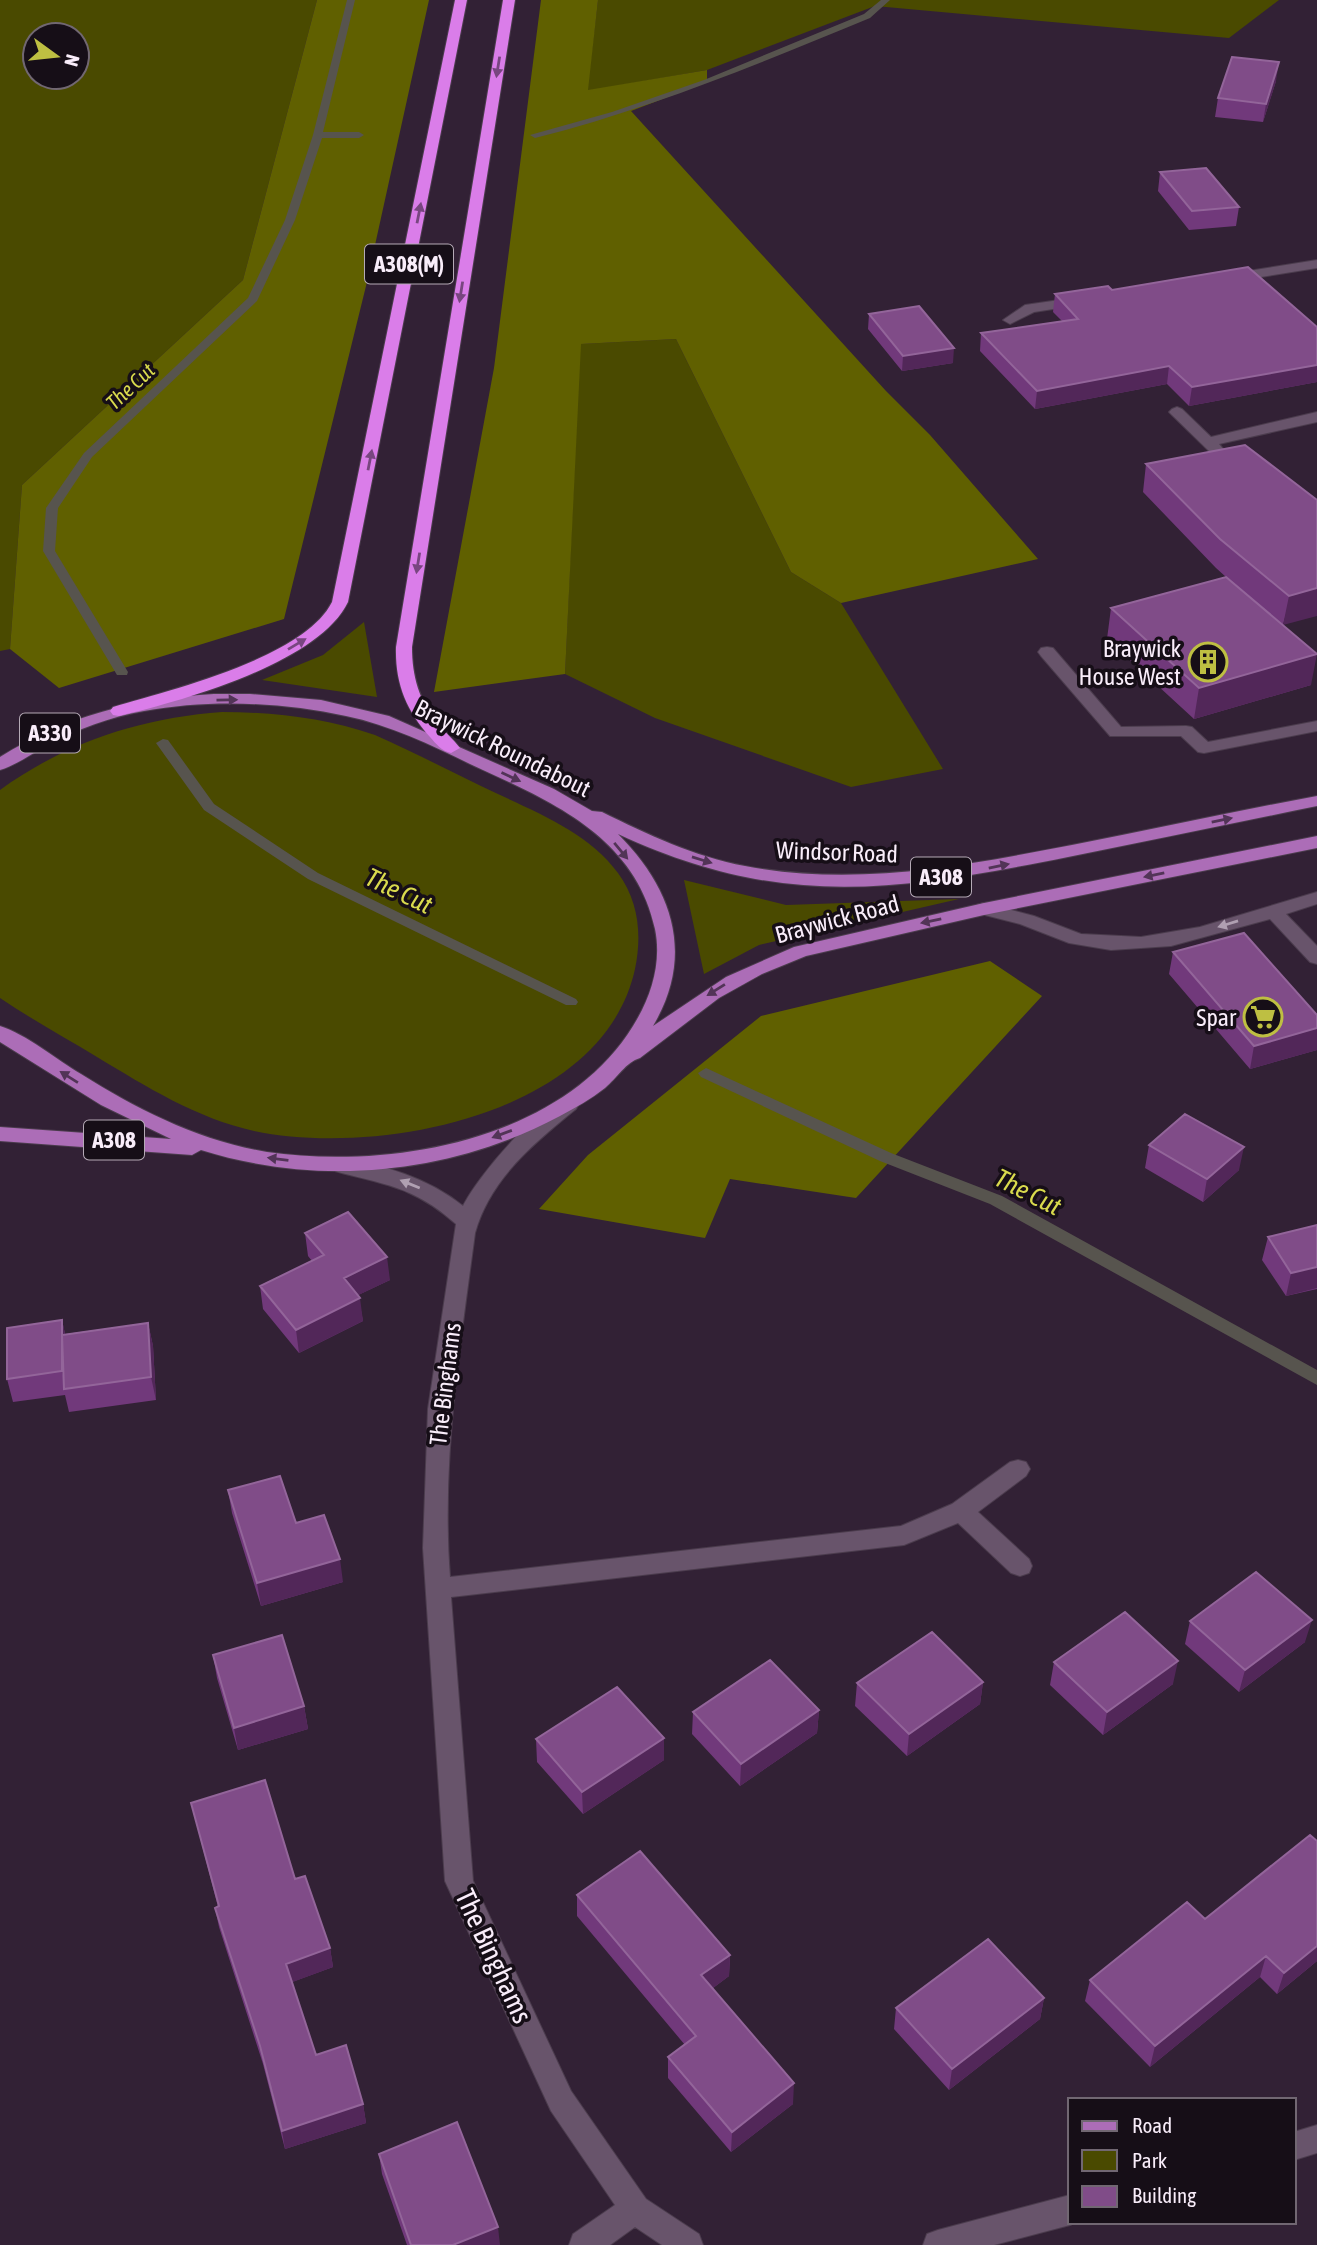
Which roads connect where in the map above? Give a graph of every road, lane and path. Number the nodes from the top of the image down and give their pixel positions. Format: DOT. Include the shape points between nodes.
graph roads {
  1 [pos="461,0"];
  2 [pos="509,0"];
  3 [pos="1317,264"];
  4 [pos="1208,281"];
  5 [pos="1098,298"];
  6 [pos="1010,320"];
  7 [pos="1177,412"];
  8 [pos="1317,417"];
  9 [pos="1207,442"];
  10 [pos="1226,458"];
  11 [pos="1047,652"];
  12 [pos="119,711"];
  13 [pos="101,716"];
  14 [pos="1317,726"];
  15 [pos="451,748"];
  16 [pos="0,749"];
  17 [pos="0,765"];
  18 [pos="1317,801"];
  19 [pos="571,805"];
  20 [pos="1317,842"];
  21 [pos="1317,898"];
  22 [pos="984,909"];
  23 [pos="1273,911"];
  24 [pos="1317,958"];
  25 [pos="0,1033"];
  26 [pos="607,1076"];
  27 [pos="581,1094"];
  28 [pos="0,1134"];
  29 [pos="228,1151"];
  30 [pos="330,1163"];
  31 [pos="466,1221"];
  32 [pos="1018,1469"];
  33 [pos="961,1511"];
  34 [pos="1020,1566"];
  35 [pos="437,1589"];
  36 [pos="1317,2139"];
  37 [pos="1296,2145"];
  38 [pos="635,2209"];
  39 [pos="1068,2211"];
  40 [pos="584,2245"];
  41 [pos="688,2245"];
  42 [pos="938,2245"];
  12 -- 1 [label="highway, A308(M), one-way" via="277,655 321,627 340,603"];
  2 -- 15 [label="highway, A308(M), one-way" via="404,647 404,675 414,705"];
  3 -- 4 [label="street"];
  5 -- 6 [label="street" via="1030,308"];
  7 -- 9 [label="street"];
  8 -- 9 [label="street"];
  9 -- 10 [label="street"];
  11 -- 14 [label="street" via="1116,732 1186,731 1204,748"];
  12 -- 13 [label="main road, Braywick Roundabout"];
  12 -- 15 [label="main road, Braywick Roundabout, one-way" via="218,701 310,704 382,720"];
  13 -- 16 [label="main road, A330"];
  13 -- 17 [label="main road, Braywick Roundabout"];
  15 -- 19 [label="main road, Braywick Roundabout, one-way"];
  19 -- 18 [label="main road, Windsor Road / A308, one-way" via="659,846 710,863 768,876 888,883 969,873"];
  19 -- 26 [label="main road, Braywick Roundabout, one-way" via="607,835 643,879 666,933 663,987 651,1015"];
  20 -- 22 [label="main road, Braywick Road / A308, one-way"];
  21 -- 23 [label="street"];
  23 -- 22 [label="street, one-way" via="1174,939 1125,944 1080,940"];
  22 -- 26 [label="main road, Braywick Road / A308, one-way" via="832,942 755,968 697,1002"];
  23 -- 24 [label="street"];
  29 -- 25 [label="main road, Braywick Roundabout, one-way" via="142,1119"];
  26 -- 27 [label="main road, Braywick Roundabout"];
  27 -- 30 [label="main road, Braywick Roundabout, one-way" via="517,1129 466,1146 382,1163"];
  27 -- 31 [label="street, The Binghams" via="508,1158"];
  28 -- 29 [label="main road, A308"];
  30 -- 29 [label="main road, Braywick Roundabout, one-way"];
  31 -- 30 [label="street, one-way" via="435,1195 410,1183"];
  31 -- 35 [label="street, The Binghams" via="440,1409"];
  32 -- 33 [label="street"];
  33 -- 34 [label="street"];
  33 -- 35 [label="street" via="904,1535"];
  35 -- 38 [label="street, The Binghams" via="459,1881 561,2101"];
  36 -- 37 [label="street"];
  38 -- 40 [label="street"];
  38 -- 41 [label="street, The Binghams"];
  39 -- 42 [label="street"];
}
